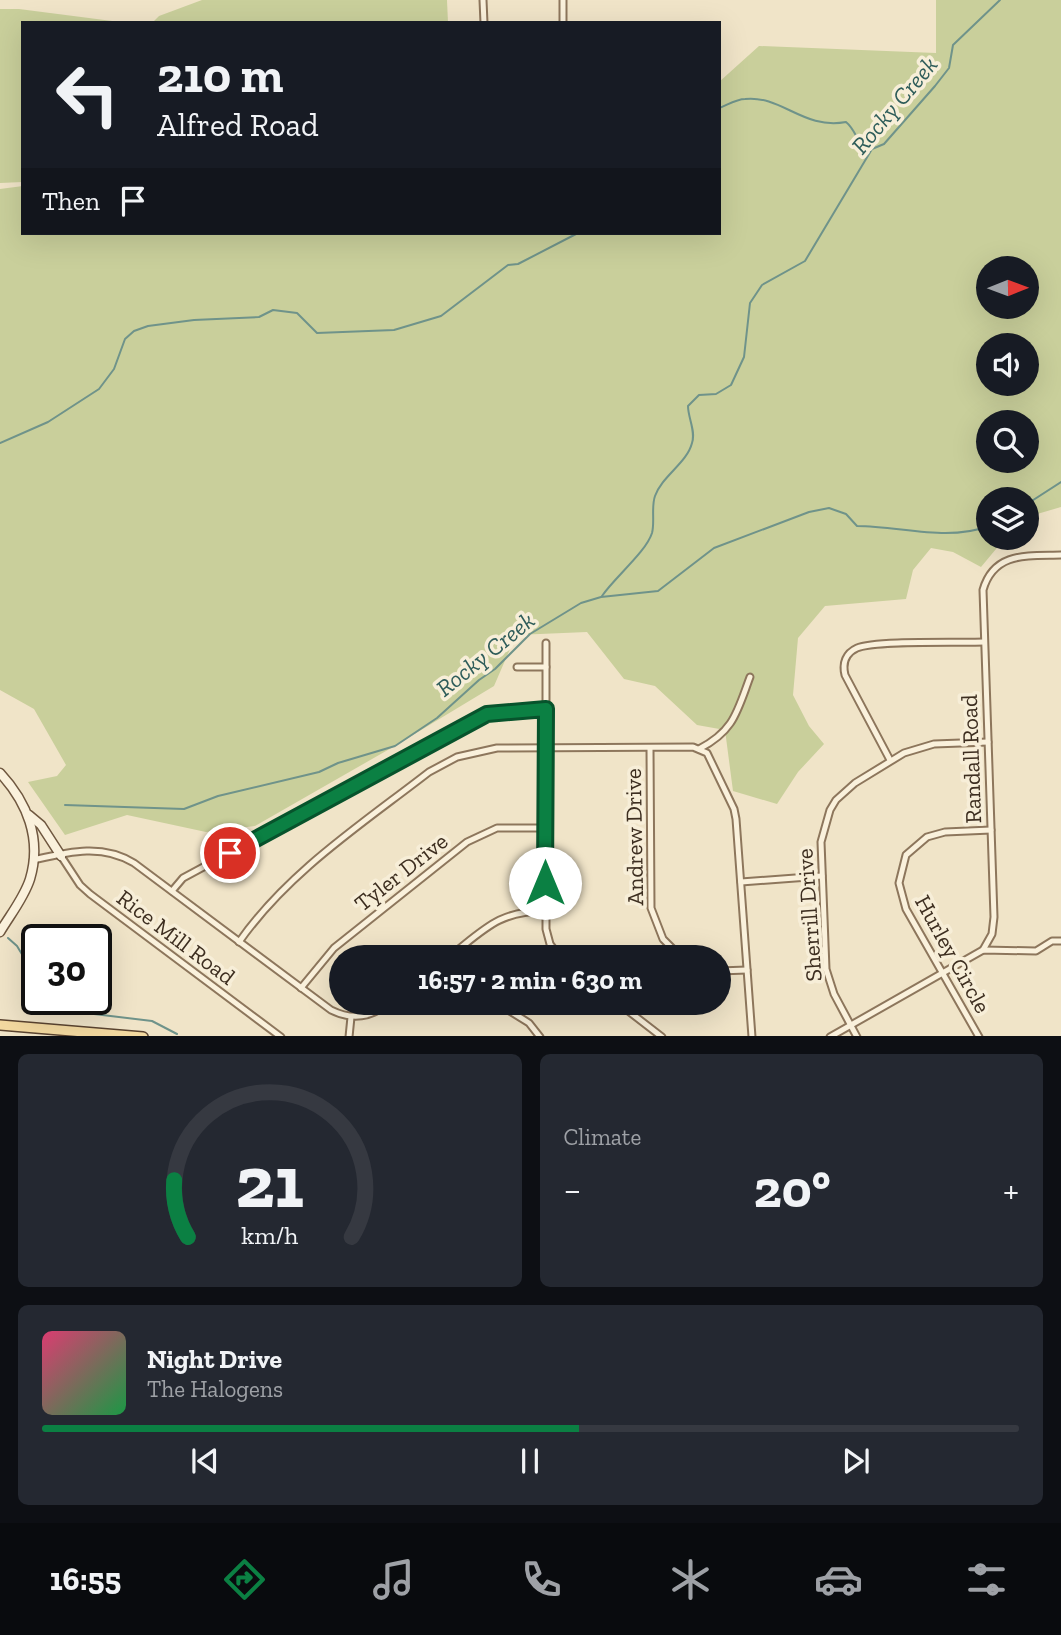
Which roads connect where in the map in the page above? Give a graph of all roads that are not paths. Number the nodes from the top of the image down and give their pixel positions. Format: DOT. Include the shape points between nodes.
graph roads {
  1 [pos="483,0"];
  2 [pos="564,0"];
  3 [pos="484,21"];
  4 [pos="563,21"];
  5 [pos="1061,555"];
  6 [pos="984,642"];
  7 [pos="546,643"];
  8 [pos="517,667"];
  9 [pos="546,667"];
  10 [pos="750,677"];
  11 [pos="546,709"];
  12 [pos="988,742"];
  13 [pos="545,747"];
  14 [pos="650,748"];
  15 [pos="699,749"];
  16 [pos="890,760"];
  17 [pos="0,773"];
  18 [pos="28,815"];
  19 [pos="546,828"];
  20 [pos="991,830"];
  21 [pos="61,856"];
  22 [pos="33,860"];
  23 [pos="822,876"];
  24 [pos="741,882"];
  25 [pos="172,891"];
  26 [pos="545,911"];
  27 [pos="0,932"];
  28 [pos="1061,941"];
  29 [pos="239,942"];
  30 [pos="464,945"];
  31 [pos="553,945"];
  32 [pos="669,945"];
  33 [pos="983,950"];
  34 [pos="747,970"];
  35 [pos="731,971"];
  36 [pos="942,975"];
  37 [pos="301,988"];
  38 [pos="362,1015"];
  39 [pos="516,1015"];
  40 [pos="634,1015"];
  41 [pos="351,1017"];
  42 [pos="0,1025"];
  43 [pos="851,1026"];
  44 [pos="75,1033"];
  45 [pos="126,1036"];
  46 [pos="280,1036"];
  47 [pos="349,1036"];
  48 [pos="539,1036"];
  49 [pos="661,1036"];
  50 [pos="752,1036"];
  51 [pos="832,1036"];
  52 [pos="856,1036"];
  53 [pos="978,1036"];
  1 -- 3 [label="street"];
  2 -- 4 [label="street"];
  5 -- 6 [label="street, Randall Road" via="1018,556 995,568 983,590"];
  6 -- 12 [label="street, Randall Road"];
  6 -- 16 [label="street" via="864,646 847,656 845,675"];
  7 -- 9 [label="street"];
  8 -- 9 [label="street"];
  9 -- 11 [label="street"];
  10 -- 15 [label="street" via="731,725"];
  11 -- 13 [label="street"];
  11 -- 25 [label="street" via="487,714 183,878"];
  12 -- 16 [label="street, Sherrill Drive" via="934,744"];
  12 -- 20 [label="street, Randall Road"];
  13 -- 14 [label="street"];
  13 -- 19 [label="street"];
  13 -- 29 [label="street" via="485,749 429,772 300,874"];
  14 -- 15 [label="street"];
  14 -- 32 [label="street, Andrew Drive" via="651,908"];
  15 -- 24 [label="street" via="709,756 734,808"];
  16 -- 23 [label="street, Sherrill Drive" via="847,789 830,810 822,833"];
  17 -- 18 [label="street"];
  18 -- 21 [label="street" via="41,825"];
  18 -- 22 [label="street"];
  19 -- 26 [label="street"];
  19 -- 37 [label="street, Tyler Drive" via="497,828 467,842 334,948"];
  20 -- 33 [label="street, Randall Road" via="993,927"];
  20 -- 36 [label="street, Hurley Circle" via="933,834 916,844 903,861 901,897"];
  21 -- 22 [label="street"];
  21 -- 25 [label="street" via="86,850 116,853"];
  21 -- 46 [label="street, Rice Mill Road" via="80,886"];
  22 -- 27 [label="street" via="28,883"];
  23 -- 24 [label="street"];
  23 -- 43 [label="street, Sherrill Drive" via="827,976"];
  24 -- 34 [label="street"];
  25 -- 29 [label="street"];
  26 -- 30 [label="street" via="523,911 496,920"];
  26 -- 31 [label="street"];
  28 -- 33 [label="street" via="1036,951"];
  29 -- 37 [label="street"];
  33 -- 36 [label="street"];
  34 -- 35 [label="street"];
  34 -- 50 [label="street"];
  36 -- 43 [label="street"];
  36 -- 53 [label="street, Hurley Circle"];
  37 -- 41 [label="street" via="331,1010"];
  38 -- 41 [label="street"];
  39 -- 48 [label="street"];
  40 -- 49 [label="street"];
  41 -- 47 [label="street"];
  42 -- 44 [label="main road"];
  43 -- 51 [label="street"];
  43 -- 52 [label="street"];
  44 -- 45 [label="main road"];
}
